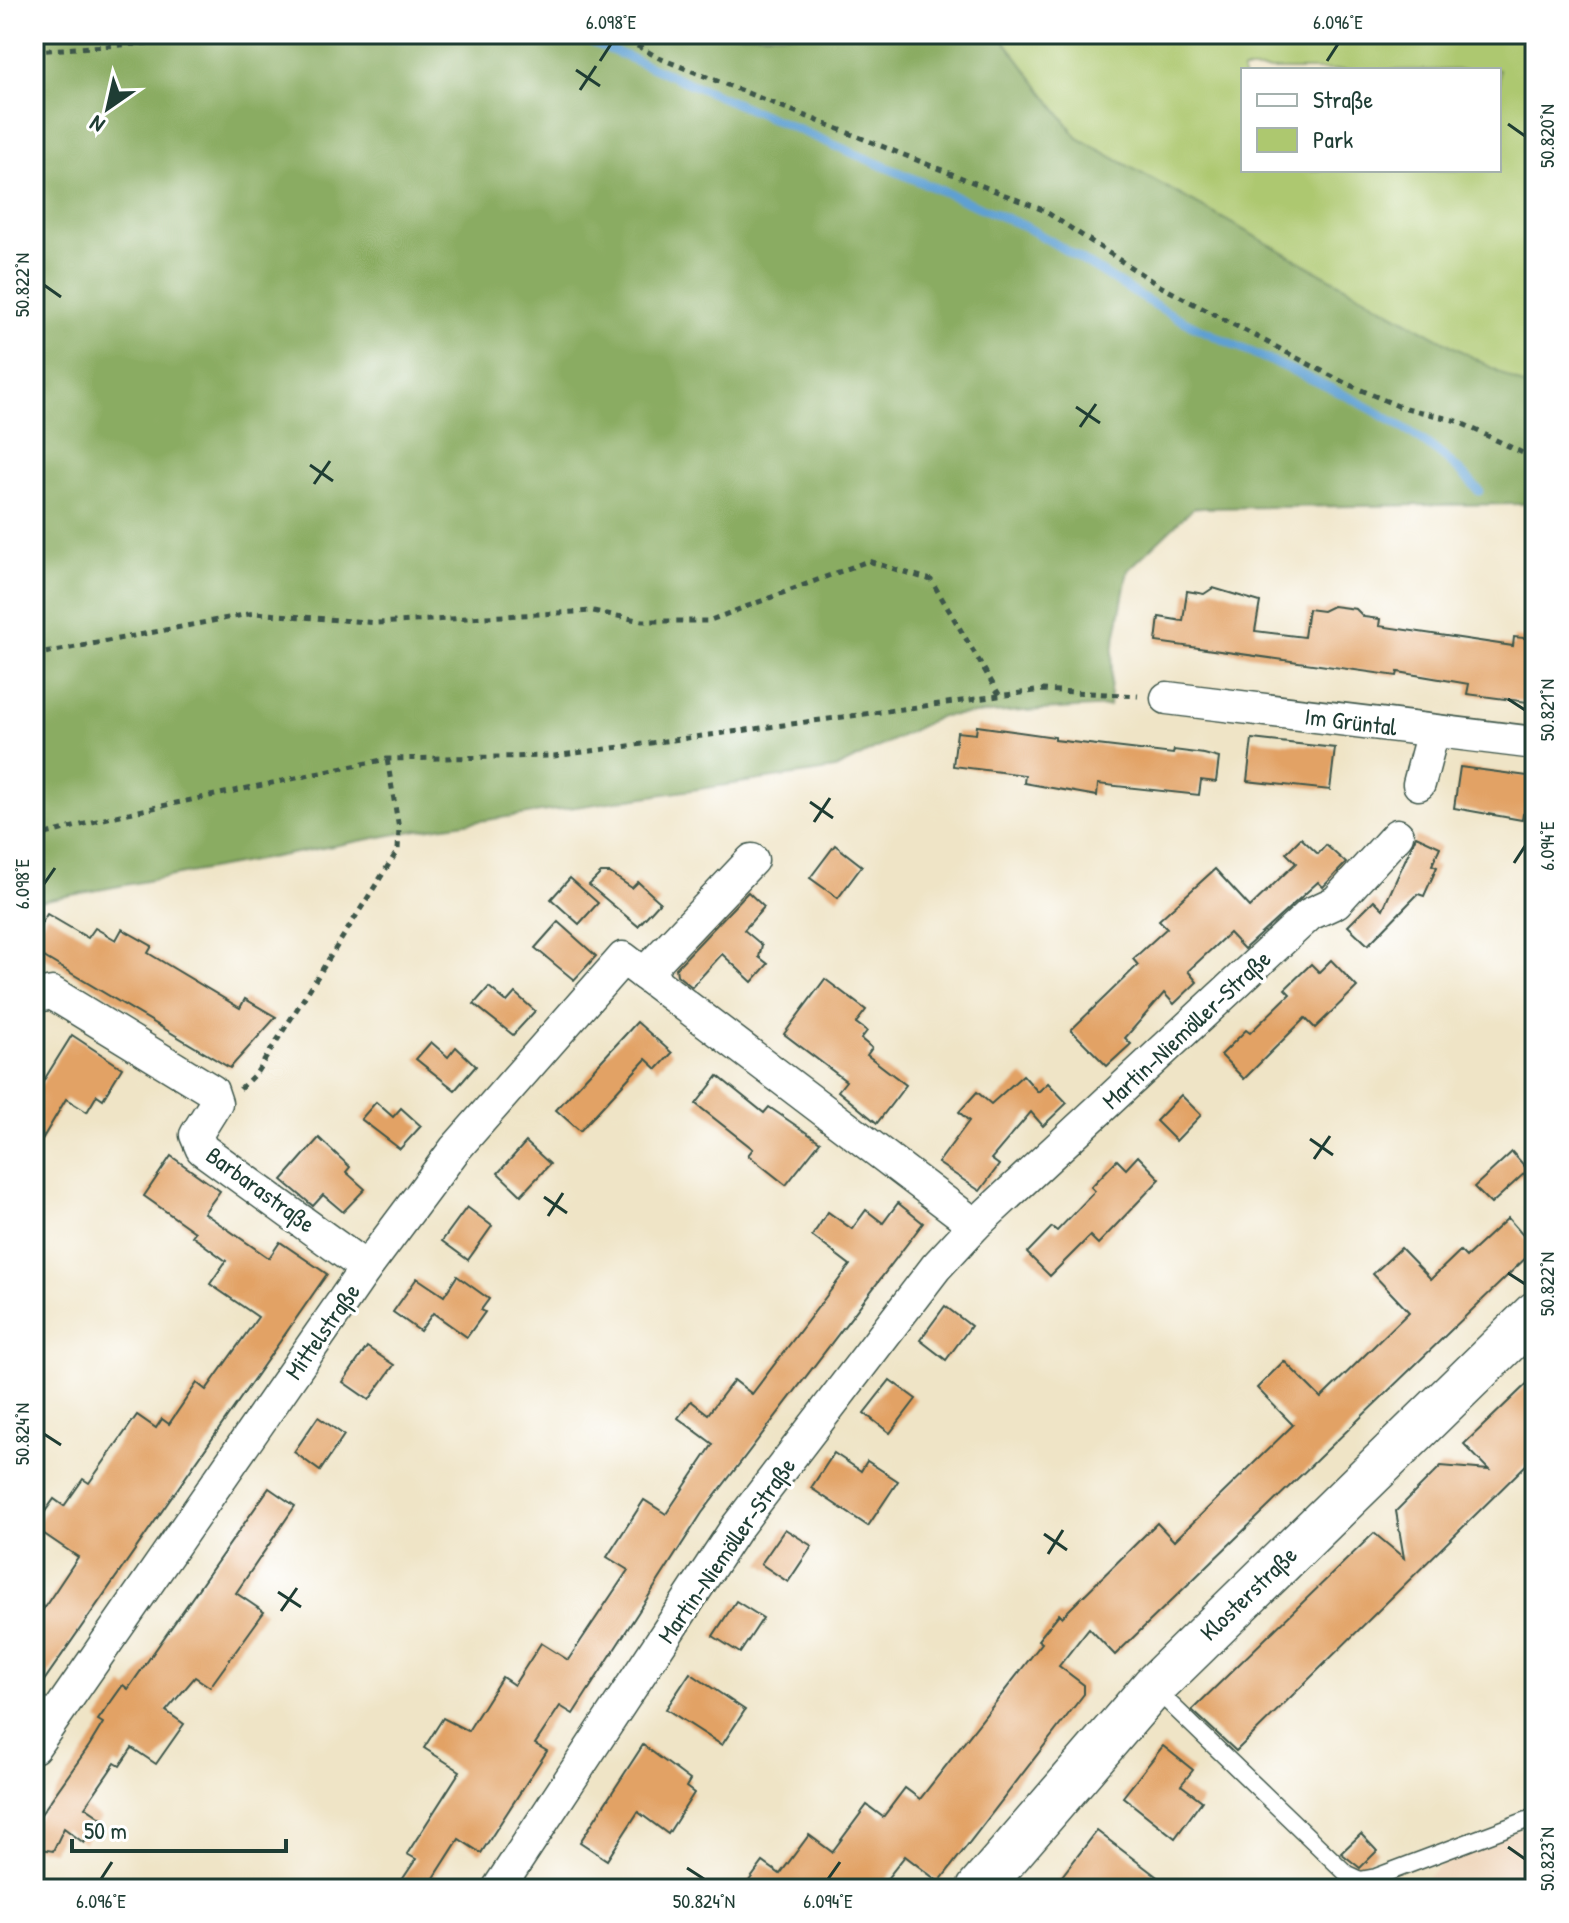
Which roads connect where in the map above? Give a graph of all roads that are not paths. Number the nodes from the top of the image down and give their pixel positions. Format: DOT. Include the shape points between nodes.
graph roads {
  1 [pos="1167,698"];
  2 [pos="1433,731"];
  3 [pos="1535,743"];
  4 [pos="1419,784"];
  5 [pos="1397,835"];
  6 [pos="752,860"];
  7 [pos="644,974"];
  8 [pos="43,995"];
  9 [pos="975,1225"];
  10 [pos="366,1268"];
  11 [pos="1535,1314"];
  12 [pos="1153,1687"];
  13 [pos="34,1747"];
  14 [pos="1535,1817"];
  15 [pos="498,1889"];
  16 [pos="979,1889"];
  1 -- 2 [label="street, Im Grüntal"];
  2 -- 3 [label="street, Im Grüntal"];
  2 -- 4 [label="street"];
  5 -- 9 [label="street, Martin-Niemöller-Straße" via="1336,902 1310,914"];
  6 -- 7 [label="street"];
  7 -- 9 [label="street, Mittelstraße"];
  7 -- 10 [label="street, Mittelstraße" via="623,958 455,1149"];
  8 -- 10 [label="street, Barbarastraße" via="212,1091 216,1103 196,1135 202,1149"];
  9 -- 15 [label="street, Martin-Niemöller-Straße" via="936,1267 736,1528"];
  10 -- 13 [label="street, Mittelstraße"];
  11 -- 12 [label="main road, Klosterstraße"];
  12 -- 14 [label="lane" via="1347,1874 1360,1880"];
  12 -- 16 [label="main road, Klosterstraße"];
}
